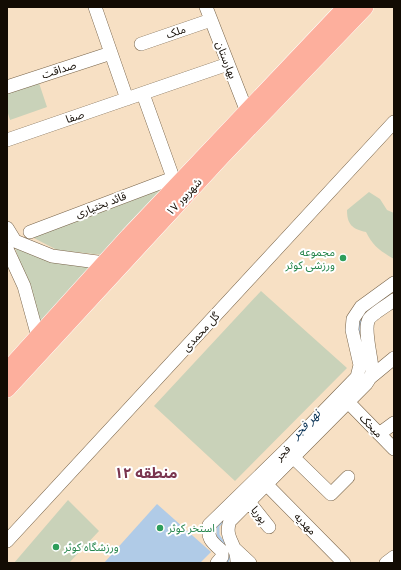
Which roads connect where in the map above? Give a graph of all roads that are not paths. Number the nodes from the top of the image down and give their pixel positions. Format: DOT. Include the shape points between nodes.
graph roads {
  1 [pos="95,7"];
  2 [pos="206,7"];
  3 [pos="346,7"];
  4 [pos="365,7"];
  5 [pos="211,20"];
  6 [pos="141,44"];
  7 [pos="111,53"];
  8 [pos="228,64"];
  9 [pos="7,87"];
  10 [pos="143,94"];
  11 [pos="127,99"];
  12 [pos="251,117"];
  13 [pos="394,122"];
  14 [pos="7,140"];
  15 [pos="174,182"];
  16 [pos="7,228"];
  17 [pos="30,232"];
  18 [pos="7,249"];
  19 [pos="105,263"];
  20 [pos="394,284"];
  21 [pos="394,300"];
  22 [pos="38,337"];
  23 [pos="394,358"];
  24 [pos="7,371"];
  25 [pos="371,377"];
  26 [pos="7,390"];
  27 [pos="348,402"];
  28 [pos="394,422"];
  29 [pos="379,434"];
  30 [pos="394,449"];
  31 [pos="293,457"];
  32 [pos="348,477"];
  33 [pos="266,484"];
  34 [pos="249,502"];
  35 [pos="269,528"];
  36 [pos="7,541"];
  37 [pos="235,549"];
  38 [pos="394,557"];
  39 [pos="217,563"];
  40 [pos="237,563"];
  41 [pos="250,563"];
  42 [pos="344,563"];
  43 [pos="386,563"];
  1 -- 7 [label="street"];
  2 -- 5 [label="street, بهارستان"];
  3 -- 12 [label="main road, ۱۷ شهریور"];
  4 -- 12 [label="main road, ۱۷ شهریور"];
  5 -- 6 [label="street, ملک"];
  5 -- 8 [label="street, بهارستان"];
  7 -- 9 [label="street, صداقت"];
  7 -- 11 [label="street"];
  8 -- 10 [label="street, صفا"];
  8 -- 12 [label="street, بهارستان"];
  10 -- 11 [label="street, صفا"];
  10 -- 15 [label="street"];
  11 -- 14 [label="street, صفا"];
  12 -- 15 [label="main road, ۱۷ شهریور"];
  12 -- 26 [label="main road, ۱۷ شهریور"];
  13 -- 36 [label="street, گل محمدی"];
  15 -- 17 [label="street, قائد بختیاری"];
  15 -- 19 [label="main road, ۱۷ شهریور"];
  16 -- 19 [label="street" via="15,241 52,256"];
  18 -- 22 [label="street" via="24,286"];
  19 -- 22 [label="main road, ۱۷ شهریور"];
  20 -- 39 [label="street, فجر" via="361,307 353,319 352,330 360,365 357,377 209,525 211,542 222,551 222,557"];
  21 -- 25 [label="street" via="369,319 367,332"];
  22 -- 24 [label="main road, ۱۷ شهریور"];
  23 -- 25 [label="street, فجر"];
  25 -- 27 [label="street, فجر"];
  27 -- 29 [label="street, میخک"];
  27 -- 31 [label="street, فجر"];
  28 -- 29 [label="street"];
  29 -- 30 [label="street, میخک"];
  31 -- 32 [label="street" via="331,494"];
  31 -- 33 [label="street, فجر"];
  33 -- 34 [label="street, فجر"];
  33 -- 42 [label="street, مهدیه"];
  34 -- 35 [label="street, پوریا"];
  34 -- 37 [label="street, فجر" via="230,521 227,529"];
  37 -- 40 [label="street, فجر"];
  37 -- 41 [label="street"];
  38 -- 43 [label="street"];
}
